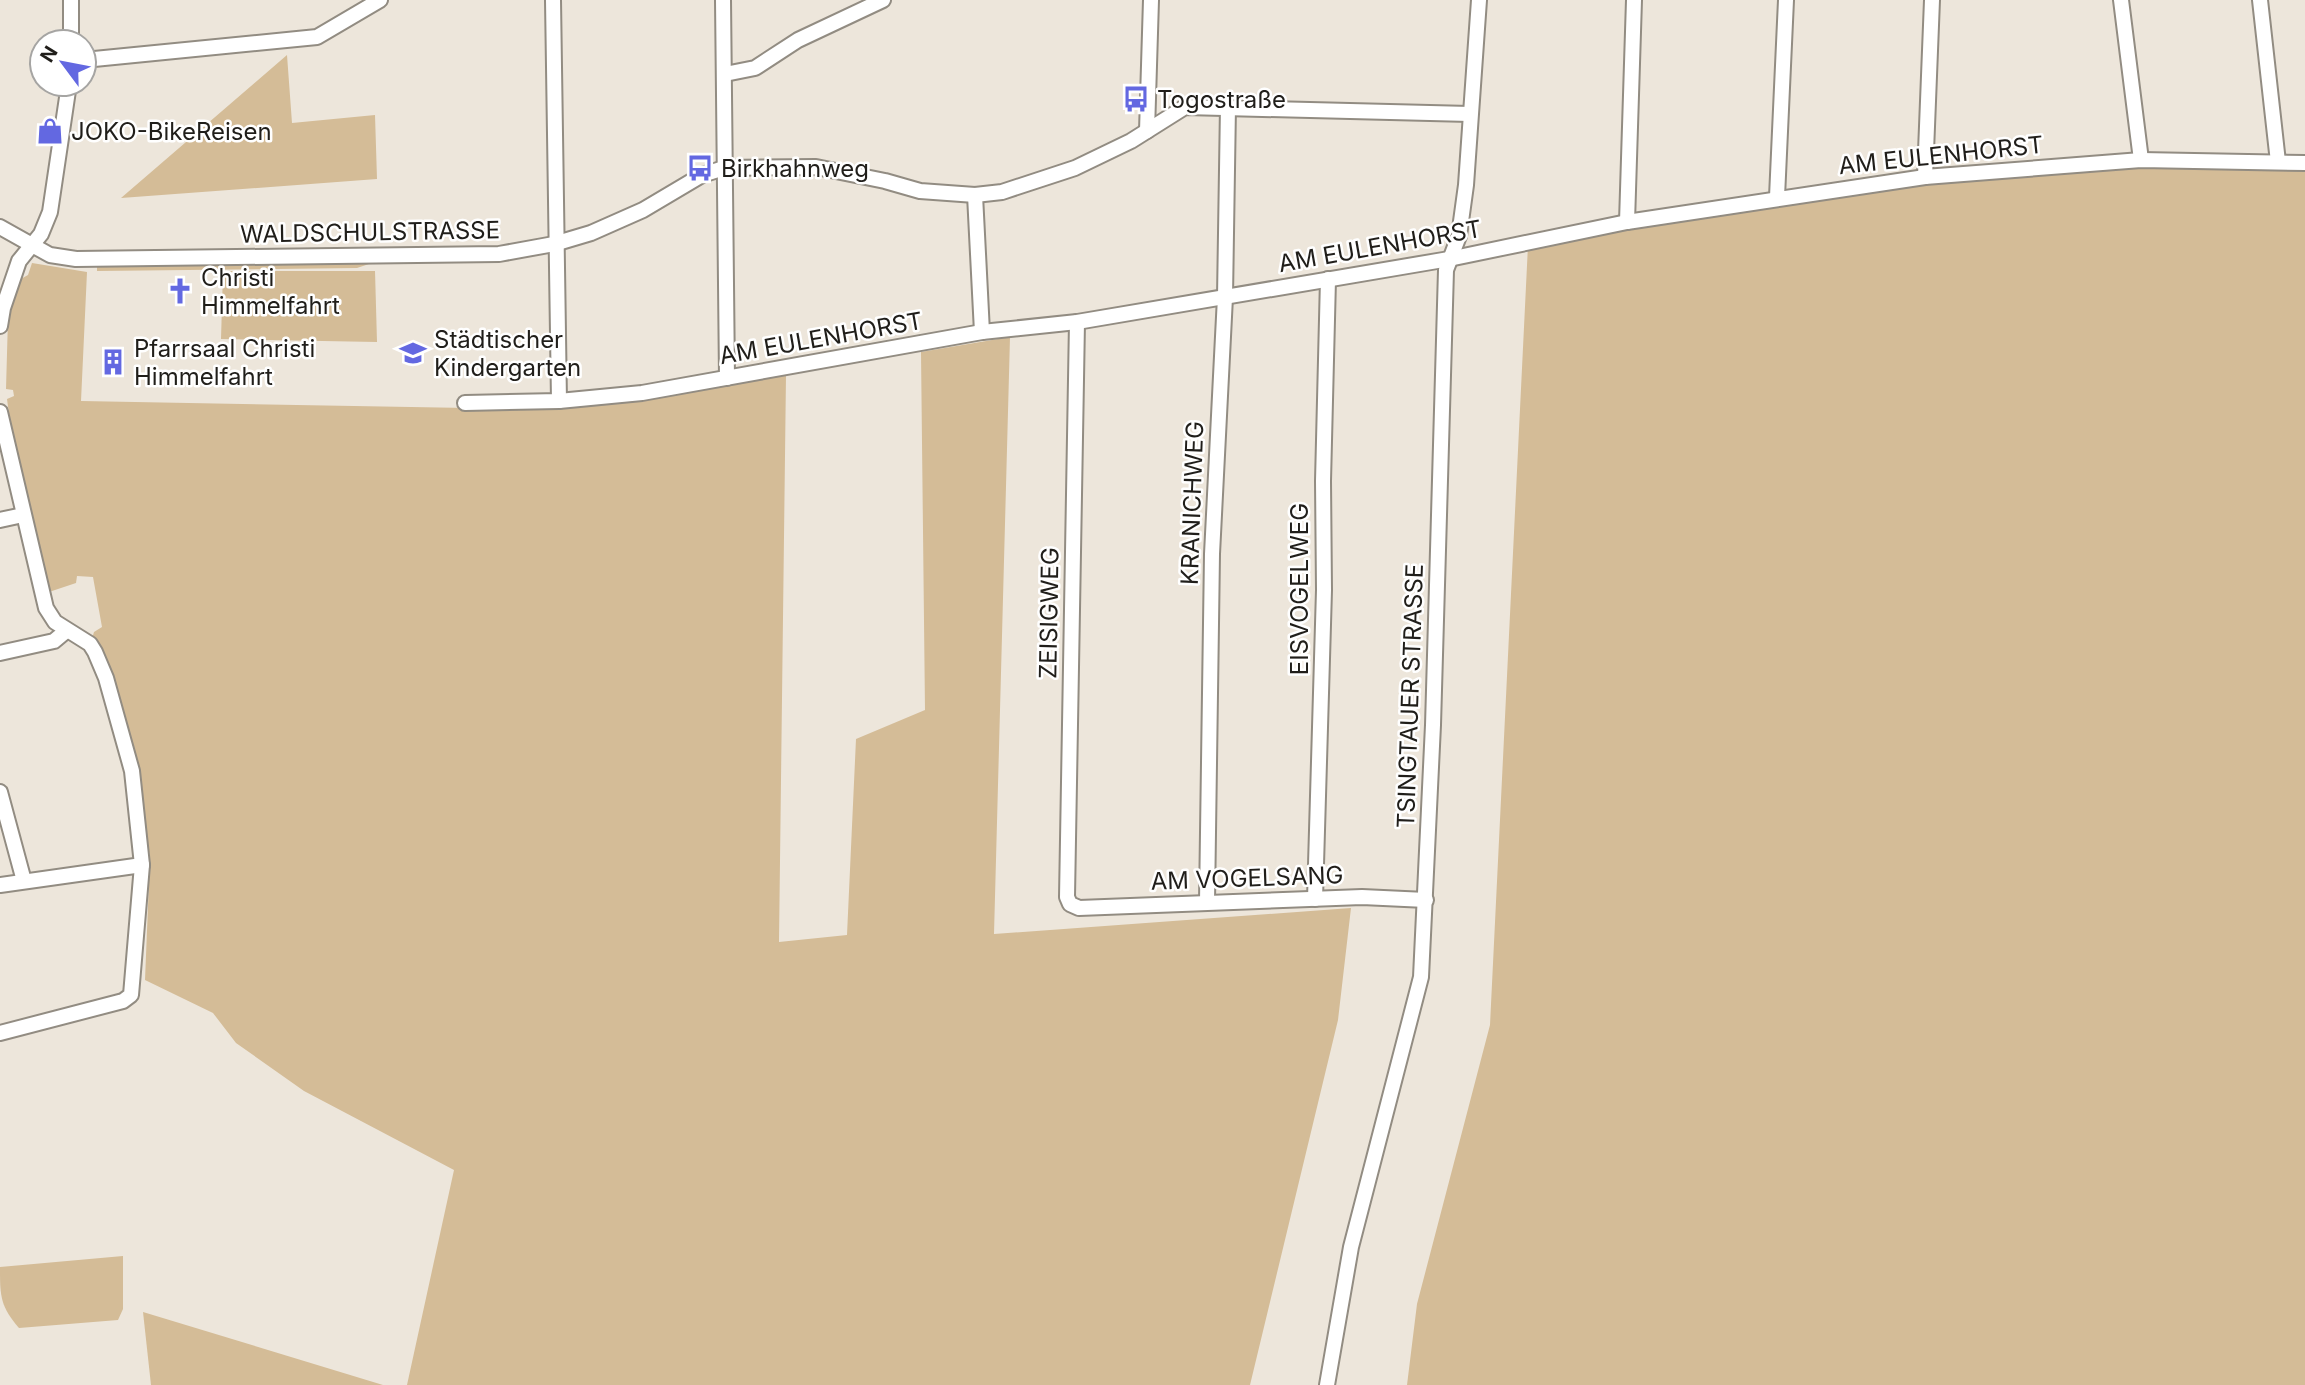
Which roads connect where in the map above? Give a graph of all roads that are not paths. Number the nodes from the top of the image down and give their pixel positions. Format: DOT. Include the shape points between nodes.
graph roads {
  1 [pos="71,0"];
  2 [pos="380,0"];
  3 [pos="553,0"];
  4 [pos="723,0"];
  5 [pos="883,0"];
  6 [pos="1151,0"];
  7 [pos="1479,0"];
  8 [pos="1634,0"];
  9 [pos="1786,0"];
  10 [pos="1932,0"];
  11 [pos="2121,0"];
  12 [pos="2260,0"];
  13 [pos="71,28"];
  14 [pos="98,59"];
  15 [pos="725,74"];
  16 [pos="67,98"];
  17 [pos="1228,106"];
  18 [pos="1470,114"];
  19 [pos="1147,131"];
  20 [pos="2141,160"];
  21 [pos="2277,162"];
  22 [pos="2305,163"];
  23 [pos="724,169"];
  24 [pos="1925,177"];
  25 [pos="975,195"];
  26 [pos="1777,197"];
  27 [pos="1626,222"];
  28 [pos="0,227"];
  29 [pos="31,244"];
  30 [pos="554,244"];
  31 [pos="1449,259"];
  32 [pos="1328,279"];
  33 [pos="1225,297"];
  34 [pos="1077,321"];
  35 [pos="0,326"];
  36 [pos="982,332"];
  37 [pos="727,378"];
  38 [pos="559,401"];
  39 [pos="465,403"];
  40 [pos="0,412"];
  41 [pos="23,515"];
  42 [pos="0,520"];
  43 [pos="66,631"];
  44 [pos="0,653"];
  45 [pos="0,792"];
  46 [pos="142,865"];
  47 [pos="24,881"];
  48 [pos="0,885"];
  49 [pos="1315,899"];
  50 [pos="1426,900"];
  51 [pos="1207,902"];
  52 [pos="1070,904"];
  53 [pos="0,1033"];
  54 [pos="1326,1385"];
  1 -- 13 [label="street"];
  2 -- 14 [label="street" via="317,37"];
  3 -- 30 [label="street"];
  4 -- 15 [label="street"];
  5 -- 15 [label="street" via="797,40 755,68"];
  6 -- 19 [label="street"];
  7 -- 18 [label="street, TSINGTAUER STRASSE"];
  8 -- 27 [label="street"];
  9 -- 26 [label="street"];
  10 -- 24 [label="street"];
  11 -- 20 [label="street"];
  12 -- 21 [label="street"];
  15 -- 23 [label="street"];
  16 -- 29 [label="street" via="50,212"];
  17 -- 18 [label="street, WALDSCHULSTRASSE"];
  17 -- 19 [label="street, WALDSCHULSTRASSE" via="1185,107"];
  17 -- 33 [label="street, KRANICHWEG"];
  18 -- 31 [label="street, TSINGTAUER STRASSE" via="1459,236"];
  19 -- 25 [label="street, WALDSCHULSTRASSE" via="1075,168 1002,192"];
  20 -- 21 [label="street, AM EULENHORST"];
  20 -- 24 [label="street, AM EULENHORST"];
  21 -- 22 [label="street, AM EULENHORST"];
  23 -- 25 [label="street, WALDSCHULSTRASSE" via="817,167 920,191"];
  23 -- 30 [label="street, WALDSCHULSTRASSE" via="702,175 619,221"];
  23 -- 37 [label="street"];
  24 -- 26 [label="street, AM EULENHORST"];
  25 -- 36 [label="street"];
  26 -- 27 [label="street, AM EULENHORST"];
  27 -- 31 [label="street, AM EULENHORST"];
  28 -- 29 [label="street, WALDSCHULSTRASSE"];
  29 -- 30 [label="street, WALDSCHULSTRASSE" via="50,255 76,259 463,256"];
  29 -- 35 [label="street" via="19,261"];
  30 -- 38 [label="street"];
  31 -- 32 [label="street, AM EULENHORST"];
  31 -- 50 [label="street, TSINGTAUER STRASSE"];
  32 -- 33 [label="street, AM EULENHORST"];
  32 -- 49 [label="street, EISVOGELWEG"];
  33 -- 34 [label="street, AM EULENHORST"];
  33 -- 51 [label="street, KRANICHWEG" via="1212,554"];
  34 -- 36 [label="street, AM EULENHORST"];
  34 -- 52 [label="street, ZEISIGWEG"];
  36 -- 37 [label="street, AM EULENHORST"];
  37 -- 38 [label="street, AM EULENHORST"];
  38 -- 39 [label="street, AM EULENHORST"];
  40 -- 41 [label="street"];
  41 -- 42 [label="street"];
  41 -- 43 [label="street" via="46,608"];
  43 -- 44 [label="street" via="54,641"];
  43 -- 46 [label="street" via="90,644 106,678 132,771"];
  45 -- 47 [label="street"];
  46 -- 47 [label="street"];
  46 -- 53 [label="street" via="131,995 123,1001"];
  47 -- 48 [label="street"];
  49 -- 50 [label="street, AM VOGELSANG"];
  49 -- 51 [label="street, AM VOGELSANG"];
  50 -- 54 [label="street, TSINGTAUER STRASSE" via="1421,977 1351,1248"];
  51 -- 52 [label="street, AM VOGELSANG" via="1079,908"];
}
